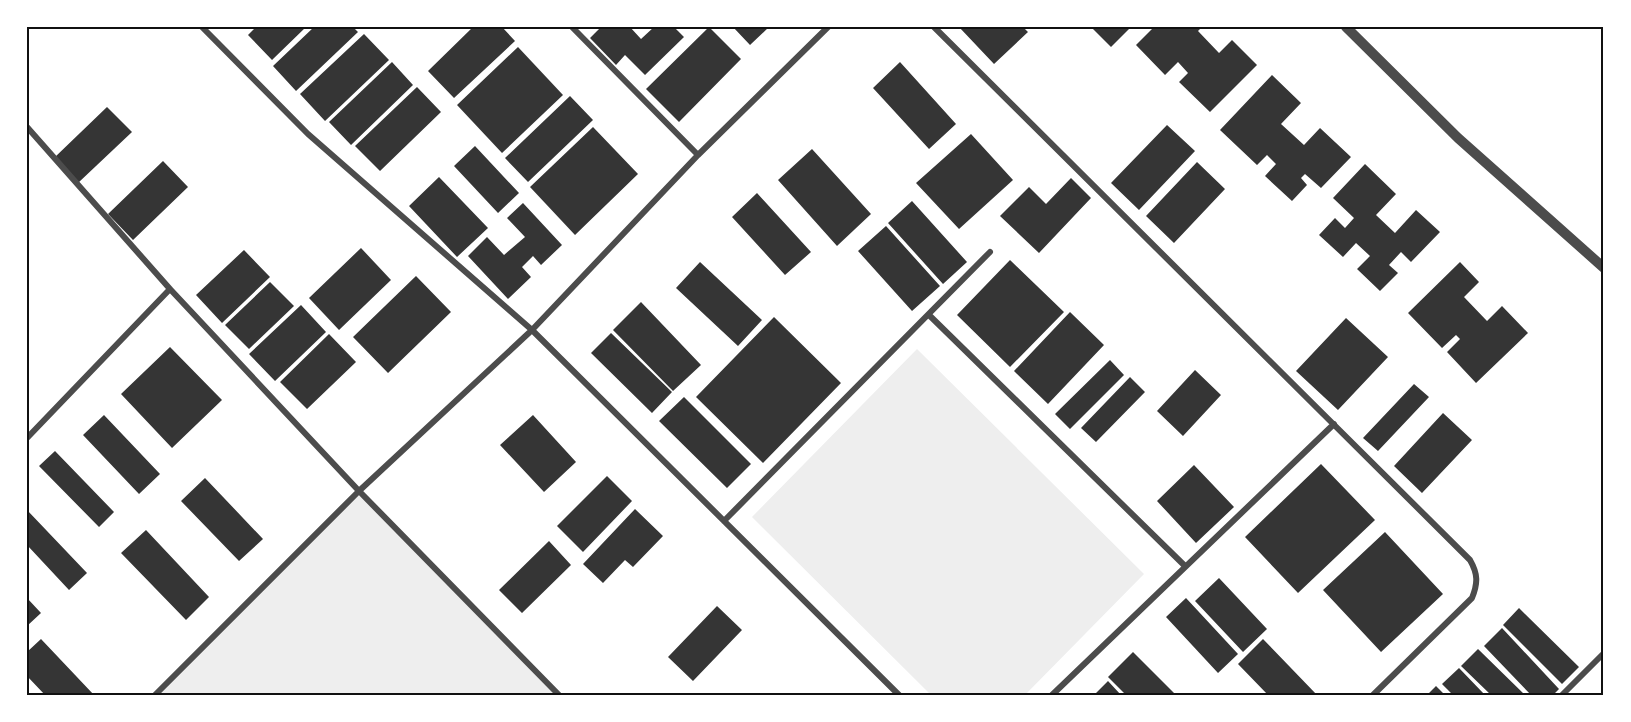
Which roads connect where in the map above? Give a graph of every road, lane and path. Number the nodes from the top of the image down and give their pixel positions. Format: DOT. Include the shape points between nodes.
graph roads {
  1 [pos="202,27"];
  2 [pos="572,27"];
  3 [pos="828,27"];
  4 [pos="934,27"];
  5 [pos="1346,27"];
  6 [pos="27,127"];
  7 [pos="698,155"];
  8 [pos="990,252"];
  9 [pos="1604,268"];
  10 [pos="170,289"];
  11 [pos="929,315"];
  12 [pos="532,330"];
  13 [pos="1334,424"];
  14 [pos="27,438"];
  15 [pos="359,491"];
  16 [pos="724,521"];
  17 [pos="1185,566"];
  18 [pos="1604,653"];
  19 [pos="155,695"];
  20 [pos="559,695"];
  21 [pos="899,695"];
  22 [pos="1052,695"];
  23 [pos="1373,695"];
  24 [pos="1562,695"];
  1 -- 12 [label="street" via="308,134"];
  2 -- 7 [label="street"];
  3 -- 7 [label="street"];
  4 -- 13 [label="street"];
  5 -- 9 [label="street" via="1458,138"];
  6 -- 10 [label="street"];
  7 -- 12 [label="street"];
  8 -- 11 [label="street"];
  10 -- 14 [label="street"];
  10 -- 15 [label="street"];
  11 -- 16 [label="street"];
  11 -- 17 [label="street"];
  12 -- 15 [label="street"];
  12 -- 16 [label="street"];
  13 -- 17 [label="street"];
  13 -- 23 [label="street" via="1470,560 1477,573 1472,598"];
  15 -- 19 [label="street"];
  15 -- 20 [label="street"];
  16 -- 21 [label="street"];
  17 -- 22 [label="street"];
  18 -- 24 [label="street"];
}
